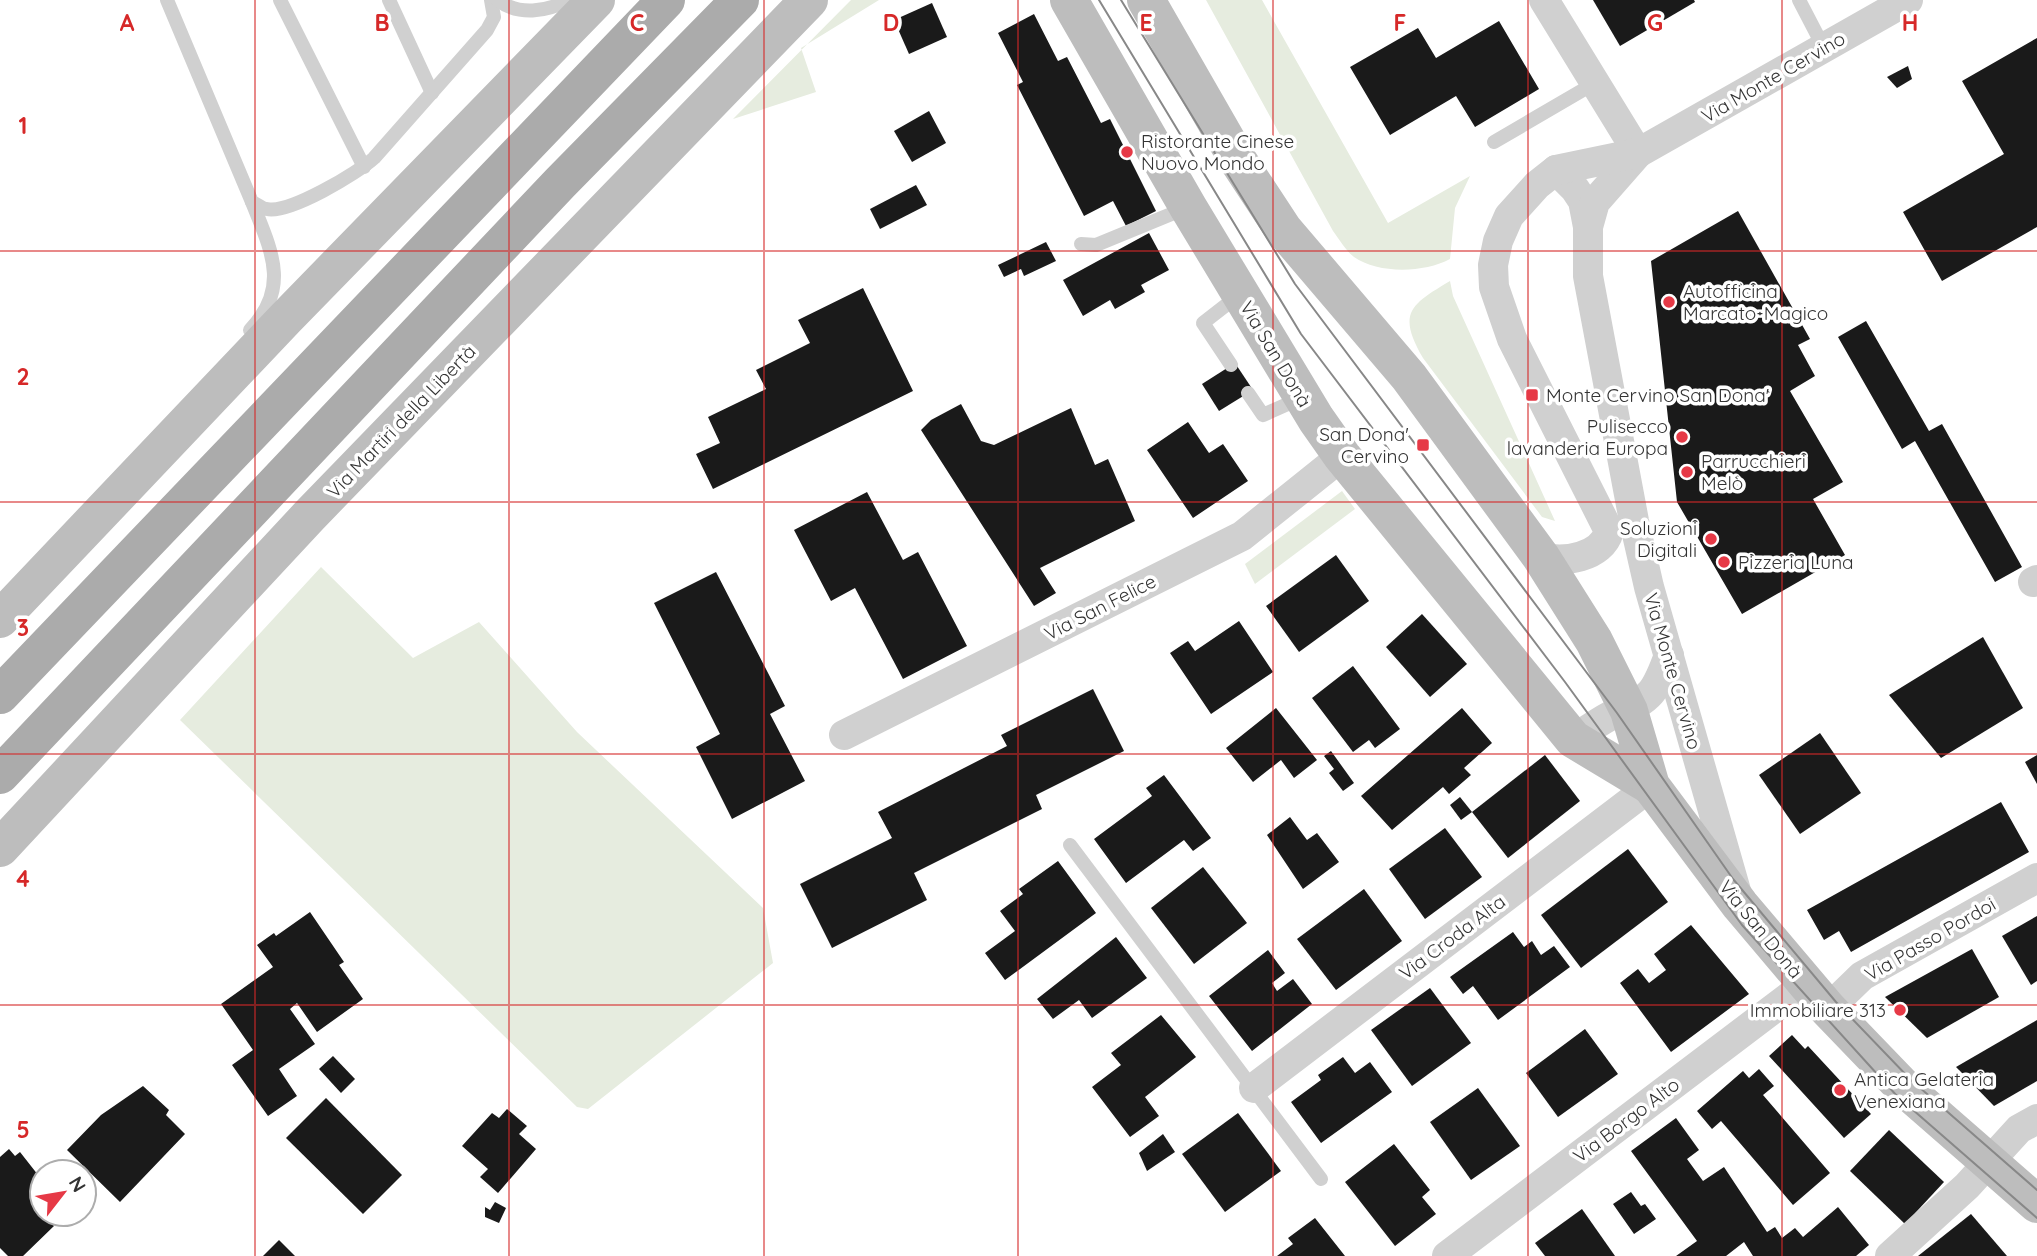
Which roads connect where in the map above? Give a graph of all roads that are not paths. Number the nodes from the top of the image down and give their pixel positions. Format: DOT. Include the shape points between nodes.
graph roads {
  1 [pos="167,0"];
  2 [pos="280,0"];
  3 [pos="389,0"];
  4 [pos="491,0"];
  5 [pos="498,0"];
  6 [pos="568,0"];
  7 [pos="596,0"];
  8 [pos="666,0"];
  9 [pos="740,0"];
  10 [pos="809,0"];
  11 [pos="1069,0"];
  12 [pos="1146,0"];
  13 [pos="1544,0"];
  14 [pos="1799,0"];
  15 [pos="1908,0"];
  16 [pos="1824,48"];
  17 [pos="1595,83"];
  18 [pos="432,93"];
  19 [pos="1494,142"];
  20 [pos="1638,153"];
  21 [pos="364,167"];
  22 [pos="1556,170"];
  23 [pos="253,202"];
  24 [pos="1188,207"];
  25 [pos="1588,227"];
  26 [pos="1081,244"];
  27 [pos="1240,294"];
  28 [pos="236,344"];
  29 [pos="220,365"];
  30 [pos="1231,365"];
  31 [pos="1248,393"];
  32 [pos="1303,398"];
  33 [pos="187,422"];
  34 [pos="1342,456"];
  35 [pos="1541,557"];
  36 [pos="0,619"];
  37 [pos="1669,655"];
  38 [pos="0,695"];
  39 [pos="1629,711"];
  40 [pos="844,735"];
  41 [pos="1573,739"];
  42 [pos="0,775"];
  43 [pos="1651,786"];
  44 [pos="1070,845"];
  45 [pos="0,848"];
  46 [pos="2037,878"];
  47 [pos="1740,905"];
  48 [pos="1817,996"];
  49 [pos="1254,1088"];
  50 [pos="2037,1119"];
  51 [pos="1989,1162"];
  52 [pos="1321,1179"];
  53 [pos="2037,1204"];
  54 [pos="1447,1256"];
  55 [pos="1890,1256"];
  1 -- 23 [label="lane"];
  2 -- 21 [label="lane"];
  3 -- 18 [label="lane"];
  4 -- 18 [label="lane" via="494,17 487,30"];
  5 -- 6 [label="lane" via="518,10 533,10 553,9"];
  7 -- 33 [label="main road"];
  8 -- 38 [label="main road"];
  9 -- 42 [label="main road"];
  10 -- 45 [label="main road, Via Martiri della Libertà" via="309,516"];
  11 -- 24 [label="main road, Via San Donà"];
  12 -- 35 [label="main road, Via San Donà" via="1264,202 1301,253 1409,377"];
  13 -- 17 [label="street"];
  14 -- 16 [label="lane"];
  15 -- 16 [label="street, Via Monte Cervino"];
  16 -- 20 [label="street, Via Monte Cervino"];
  17 -- 19 [label="lane"];
  17 -- 20 [label="street"];
  18 -- 21 [label="lane"];
  20 -- 22 [label="street, Via Monte Cervino"];
  20 -- 25 [label="street, Via Monte Cervino" via="1595,202"];
  21 -- 23 [label="lane" via="281,209"];
  22 -- 25 [label="street, Via Monte Cervino" via="1583,201"];
  22 -- 35 [label="street, Via Monte Cervino" via="1510,216 1497,241 1494,287 1512,339 1609,531 1600,546 1578,557"];
  23 -- 28 [label="lane" via="275,265 274,288 268,307"];
  24 -- 26 [label="lane" via="1096,245"];
  24 -- 27 [label="main road, Via San Donà"];
  25 -- 37 [label="street, Via Monte Cervino" via="1588,276 1634,521"];
  27 -- 30 [label="lane" via="1203,323"];
  27 -- 32 [label="main road, Via San Donà"];
  29 -- 33 [label="lane"];
  31 -- 32 [label="lane" via="1263,415"];
  32 -- 34 [label="main road, Via San Donà"];
  33 -- 36 [label="main road"];
  34 -- 40 [label="street, Via San Felice" via="1242,536"];
  34 -- 41 [label="main road, Via San Donà"];
  35 -- 39 [label="main road, Via San Donà" via="1594,640"];
  37 -- 39 [label="street" via="1656,689"];
  37 -- 47 [label="street, Via Monte Cervino"];
  39 -- 41 [label="street" via="1616,713"];
  39 -- 43 [label="main road, Via San Donà"];
  41 -- 43 [label="main road, Via San Donà"];
  43 -- 47 [label="main road, Via San Donà"];
  43 -- 49 [label="street, Via Croda Alta"];
  44 -- 49 [label="lane"];
  46 -- 48 [label="street, Via Passo Pordoi" via="1862,976"];
  47 -- 48 [label="main road, Via San Donà"];
  48 -- 51 [label="main road, Via San Donà" via="1904,1088"];
  48 -- 54 [label="street, Via Borgo Alto"];
  49 -- 52 [label="lane"];
  50 -- 51 [label="street" via="2019,1129"];
  51 -- 53 [label="main road, Via San Donà"];
  51 -- 55 [label="street"];
}
